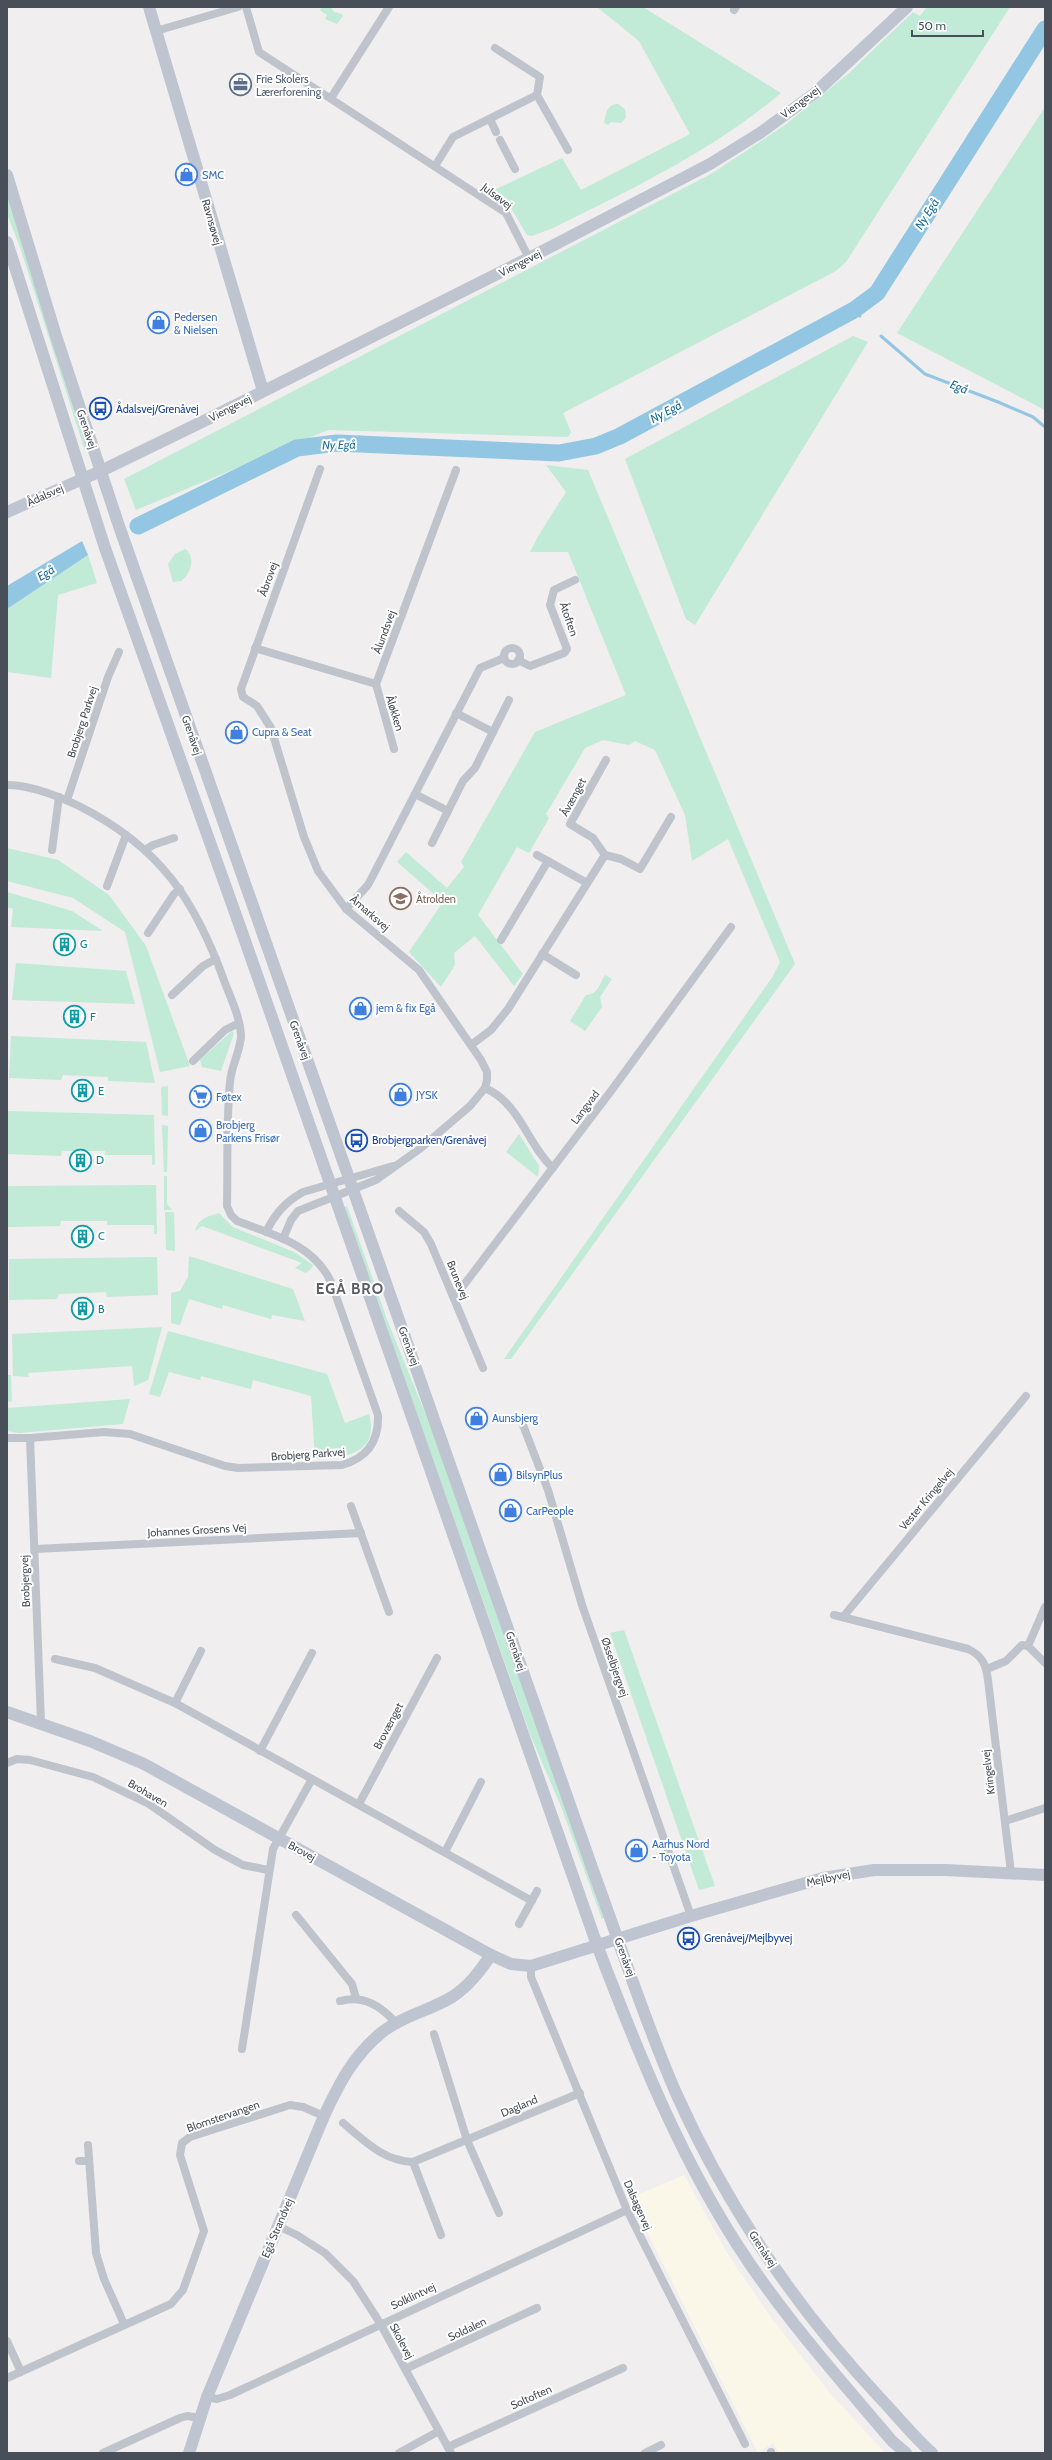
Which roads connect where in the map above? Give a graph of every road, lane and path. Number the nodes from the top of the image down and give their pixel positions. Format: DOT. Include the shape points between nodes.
graph roads {
  1 [pos="149,7"];
  2 [pos="238,7"];
  3 [pos="246,7"];
  4 [pos="390,7"];
  5 [pos="907,7"];
  6 [pos="156,30"];
  7 [pos="495,48"];
  8 [pos="537,95"];
  9 [pos="331,98"];
  10 [pos="490,119"];
  11 [pos="568,150"];
  12 [pos="435,166"];
  13 [pos="515,169"];
  14 [pos="7,175"];
  15 [pos="7,242"];
  16 [pos="529,258"];
  17 [pos="263,391"];
  18 [pos="320,469"];
  19 [pos="456,470"];
  20 [pos="101,471"];
  21 [pos="82,478"];
  22 [pos="7,512"];
  23 [pos="575,580"];
  24 [pos="255,648"];
  25 [pos="119,652"];
  26 [pos="504,658"];
  27 [pos="518,660"];
  28 [pos="376,684"];
  29 [pos="243,697"];
  30 [pos="510,700"];
  31 [pos="456,713"];
  32 [pos="493,732"];
  33 [pos="394,749"];
  34 [pos="606,760"];
  35 [pos="7,785"];
  36 [pos="415,794"];
  37 [pos="63,799"];
  38 [pos="448,811"];
  39 [pos="671,817"];
  40 [pos="126,835"];
  41 [pos="174,838"];
  42 [pos="432,843"];
  43 [pos="52,850"];
  44 [pos="145,850"];
  45 [pos="605,854"];
  46 [pos="537,855"];
  47 [pos="548,861"];
  48 [pos="587,883"];
  49 [pos="107,886"];
  50 [pos="180,889"];
  51 [pos="346,909"];
  52 [pos="731,927"];
  53 [pos="148,933"];
  54 [pos="501,940"];
  55 [pos="542,954"];
  56 [pos="216,959"];
  57 [pos="576,974"];
  58 [pos="172,995"];
  59 [pos="239,1023"];
  60 [pos="471,1045"];
  61 [pos="193,1061"];
  62 [pos="485,1088"];
  63 [pos="393,1166"];
  64 [pos="553,1168"];
  65 [pos="349,1178"];
  66 [pos="330,1184"];
  67 [pos="353,1189"];
  68 [pos="334,1196"];
  69 [pos="399,1211"];
  70 [pos="266,1232"];
  71 [pos="283,1239"];
  72 [pos="454,1298"];
  73 [pos="483,1368"];
  74 [pos="1026,1396"];
  75 [pos="523,1425"];
  76 [pos="7,1438"];
  77 [pos="30,1438"];
  78 [pos="351,1506"];
  79 [pos="361,1533"];
  80 [pos="35,1549"];
  81 [pos="1045,1607"];
  82 [pos="389,1612"];
  83 [pos="834,1615"];
  84 [pos="843,1617"];
  85 [pos="1028,1646"];
  86 [pos="201,1651"];
  87 [pos="312,1653"];
  88 [pos="437,1658"];
  89 [pos="54,1659"];
  90 [pos="1045,1663"];
  91 [pos="987,1669"];
  92 [pos="175,1704"];
  93 [pos="7,1712"];
  94 [pos="41,1723"];
  95 [pos="260,1751"];
  96 [pos="7,1763"];
  97 [pos="312,1779"];
  98 [pos="481,1782"];
  99 [pos="359,1804"];
  100 [pos="1045,1808"];
  101 [pos="1005,1821"];
  102 [pos="278,1838"];
  103 [pos="445,1852"];
  104 [pos="268,1870"];
  105 [pos="1011,1873"];
  106 [pos="1045,1875"];
  107 [pos="537,1891"];
  108 [pos="532,1901"];
  109 [pos="296,1915"];
  110 [pos="691,1916"];
  111 [pos="519,1924"];
  112 [pos="618,1939"];
  113 [pos="597,1945"];
  114 [pos="491,1955"];
  115 [pos="530,1966"];
  116 [pos="356,1998"];
  117 [pos="340,2001"];
  118 [pos="396,2023"];
  119 [pos="434,2034"];
  120 [pos="242,2049"];
  121 [pos="580,2093"];
  122 [pos="324,2116"];
  123 [pos="343,2123"];
  124 [pos="467,2140"];
  125 [pos="88,2145"];
  126 [pos="79,2161"];
  127 [pos="89,2161"];
  128 [pos="413,2162"];
  129 [pos="628,2210"];
  130 [pos="499,2213"];
  131 [pos="278,2226"];
  132 [pos="442,2235"];
  133 [pos="537,2308"];
  134 [pos="380,2323"];
  135 [pos="124,2324"];
  136 [pos="7,2341"];
  137 [pos="622,2368"];
  138 [pos="405,2369"];
  139 [pos="21,2372"];
  140 [pos="7,2378"];
  141 [pos="207,2397"];
  142 [pos="200,2418"];
  143 [pos="439,2430"];
  144 [pos="745,2444"];
  145 [pos="661,2445"];
  146 [pos="450,2450"];
  147 [pos="103,2453"];
  148 [pos="189,2453"];
  149 [pos="399,2453"];
  150 [pos="645,2453"];
  151 [pos="906,2453"];
  152 [pos="932,2453"];
  1 -- 6 [label="main road, Ravnsøvej"];
  2 -- 6 [label="street"];
  3 -- 9 [label="street, Julsøvej" via="259,52"];
  4 -- 9 [label="street"];
  5 -- 16 [label="main road, Viengevej" via="815,93 760,133 710,164"];
  6 -- 17 [label="main road, Ravnsøvej"];
  7 -- 8 [label="street" via="540,77"];
  8 -- 10 [label="street"];
  8 -- 11 [label="street"];
  9 -- 12 [label="street, Julsøvej"];
  10 -- 12 [label="street" via="453,137"];
  10 -- 13 [label="street"];
  12 -- 16 [label="street, Julsøvej" via="506,213"];
  14 -- 20 [label="main road, Grenåvej" via="56,336"];
  15 -- 21 [label="main road, Grenåvej"];
  16 -- 17 [label="main road, Viengevej"];
  17 -- 20 [label="main road, Viengevej"];
  18 -- 24 [label="street, Åbrovej"];
  19 -- 28 [label="street, Ålundsvej"];
  20 -- 21 [label="main road, Viengevej"];
  20 -- 65 [label="main road, Grenåvej"];
  21 -- 22 [label="main road, Ådalsvej"];
  21 -- 66 [label="main road, Grenåvej"];
  23 -- 27 [label="street, Åtoften" via="554,590 550,605 567,649 564,653 530,666"];
  24 -- 28 [label="street"];
  24 -- 29 [label="street, Åbrovej" via="241,689"];
  25 -- 37 [label="street, Brobjerg Parkvej"];
  26 -- 27 [label="street, Åtoften" via="510,664"];
  26 -- 27 [label="street" via="505,651 512,647 519,652"];
  26 -- 31 [label="street" via="480,668"];
  28 -- 33 [label="street, Åløkken"];
  29 -- 51 [label="street, Åmarksvej" via="257,706 271,728 304,837 318,871"];
  30 -- 32 [label="street"];
  31 -- 32 [label="street"];
  31 -- 36 [label="street"];
  32 -- 38 [label="street" via="475,768 463,781"];
  34 -- 45 [label="street, Åvænget" via="570,824 593,838"];
  35 -- 37 [label="street, Brobjerg Parkvej" via="17,785"];
  36 -- 38 [label="street"];
  36 -- 51 [label="street" via="368,885"];
  37 -- 40 [label="street, Brobjerg Parkvej" via="104,819"];
  37 -- 43 [label="street, Brobjerg Parkvej"];
  38 -- 42 [label="street"];
  39 -- 45 [label="street" via="640,869 621,858"];
  40 -- 44 [label="street, Brobjerg Parkvej"];
  40 -- 49 [label="street"];
  41 -- 44 [label="street"];
  44 -- 50 [label="street, Brobjerg Parkvej"];
  45 -- 48 [label="street"];
  46 -- 47 [label="street"];
  47 -- 48 [label="street"];
  47 -- 54 [label="street"];
  48 -- 55 [label="street"];
  50 -- 53 [label="street"];
  50 -- 56 [label="street, Brobjerg Parkvej" via="196,913"];
  51 -- 60 [label="street, Åmarksvej" via="419,970"];
  52 -- 64 [label="street, Langvad"];
  55 -- 57 [label="street"];
  55 -- 60 [label="street" via="500,1020"];
  56 -- 58 [label="street" via="202,966"];
  56 -- 59 [label="street, Brobjerg Parkvej"];
  59 -- 61 [label="street" via="225,1030"];
  59 -- 70 [label="street, Brobjerg Parkvej" via="241,1037 230,1087 227,1206 237,1221"];
  60 -- 62 [label="street, Åmarksvej" via="487,1072"];
  62 -- 63 [label="street" via="470,1106 421,1148"];
  62 -- 64 [label="street" via="497,1094 509,1105"];
  63 -- 65 [label="street"];
  63 -- 67 [label="street" via="382,1177"];
  64 -- 72 [label="street, Langvad"];
  65 -- 66 [label="street"];
  65 -- 67 [label="main road, Grenåvej"];
  66 -- 68 [label="main road, Grenåvej"];
  66 -- 70 [label="street" via="291,1198 280,1209"];
  67 -- 68 [label="street"];
  67 -- 112 [label="main road, Grenåvej"];
  68 -- 71 [label="street" via="298,1210"];
  68 -- 113 [label="main road, Grenåvej"];
  69 -- 72 [label="street, Brunevej" via="424,1232"];
  70 -- 71 [label="street, Brobjerg Parkvej"];
  71 -- 77 [label="street, Brobjerg Parkvej" via="303,1248 326,1272 376,1408 377,1434 373,1444 360,1458 342,1465 238,1468 130,1434 104,1432"];
  72 -- 73 [label="street, Brunevej"];
  74 -- 84 [label="street, Vester Kringelvej"];
  75 -- 110 [label="street, Øsselbjergvej" via="548,1490 582,1605"];
  76 -- 77 [label="street, Brobjerg Parkvej"];
  77 -- 80 [label="street, Brobjergvej"];
  78 -- 79 [label="street"];
  79 -- 80 [label="street, Johannes Grosens Vej"];
  79 -- 82 [label="street"];
  80 -- 94 [label="street, Brobjergvej"];
  81 -- 85 [label="street"];
  83 -- 84 [label="street, Kringelvej"];
  84 -- 91 [label="street, Kringelvej" via="968,1649 980,1656"];
  85 -- 90 [label="street"];
  85 -- 91 [label="street" via="1022,1645 1006,1661"];
  86 -- 92 [label="street"];
  87 -- 95 [label="street"];
  88 -- 99 [label="street, Brovænget"];
  89 -- 92 [label="street" via="95,1668"];
  91 -- 101 [label="street, Kringelvej"];
  92 -- 95 [label="street"];
  93 -- 94 [label="main road, Brovej"];
  94 -- 102 [label="main road, Brovej" via="138,1762"];
  95 -- 97 [label="street"];
  96 -- 104 [label="street, Brohaven" via="30,1760 92,1777 149,1804 215,1850 243,1865"];
  97 -- 99 [label="street"];
  97 -- 102 [label="street"];
  98 -- 103 [label="street"];
  99 -- 103 [label="street"];
  100 -- 101 [label="street"];
  101 -- 105 [label="street, Kringelvej"];
  102 -- 104 [label="street"];
  102 -- 114 [label="main road, Brovej"];
  103 -- 108 [label="street"];
  104 -- 120 [label="street"];
  105 -- 106 [label="main road, Mejlbyvej"];
  105 -- 110 [label="main road, Mejlbyvej" via="874,1870 823,1878"];
  107 -- 108 [label="street"];
  108 -- 111 [label="street"];
  109 -- 116 [label="street" via="352,1984"];
  110 -- 112 [label="main road, Mejlbyvej"];
  112 -- 113 [label="main road, Brovej"];
  112 -- 152 [label="main road, Grenåvej" via="676,2093 709,2159 760,2246 796,2297 859,2376"];
  113 -- 115 [label="main road, Brovej"];
  113 -- 151 [label="main road, Grenåvej" via="647,2074 697,2174 749,2262 798,2332 892,2441"];
  114 -- 115 [label="main road, Brovej" via="510,1964"];
  114 -- 118 [label="main road, Egå Strandvej" via="466,1987 450,1998"];
  115 -- 121 [label="street, Dalsagervej" via="532,1977"];
  116 -- 117 [label="street"];
  116 -- 118 [label="street" via="384,2010"];
  118 -- 122 [label="main road, Egå Strandvej" via="366,2046 345,2071"];
  119 -- 124 [label="street"];
  121 -- 124 [label="street, Dagland"];
  121 -- 129 [label="street, Dalsagervej"];
  122 -- 131 [label="main road, Egå Strandvej"];
  122 -- 135 [label="street, Blomstervangen" via="303,2106 290,2105 190,2137 182,2143 180,2155 204,2231 178,2298 171,2304"];
  123 -- 128 [label="street, Dagland" via="382,2155 400,2162"];
  124 -- 128 [label="street, Dagland"];
  124 -- 130 [label="street"];
  125 -- 127 [label="street"];
  126 -- 127 [label="street"];
  127 -- 135 [label="street" via="96,2253 104,2279"];
  128 -- 132 [label="street"];
  129 -- 134 [label="street, Solklintvej"];
  129 -- 144 [label="street, Dalsagervej"];
  131 -- 134 [label="street, Skolevej" via="312,2244 340,2266 365,2297"];
  131 -- 141 [label="main road, Egå Strandvej"];
  133 -- 138 [label="street, Soldalen"];
  134 -- 138 [label="street, Skolevej"];
  134 -- 141 [label="street, Solklintvej" via="230,2395 217,2399"];
  135 -- 139 [label="street, Blomstervangen"];
  136 -- 139 [label="street"];
  137 -- 146 [label="street, Soltoften"];
  138 -- 143 [label="street, Skolevej"];
  139 -- 140 [label="street, Blomstervangen"];
  141 -- 142 [label="main road, Egå Strandvej"];
  142 -- 147 [label="street" via="180,2418"];
  142 -- 148 [label="main road, Egå Strandvej"];
  143 -- 146 [label="street, Skolevej"];
  143 -- 149 [label="street"];
  145 -- 150 [label="street"];
}
